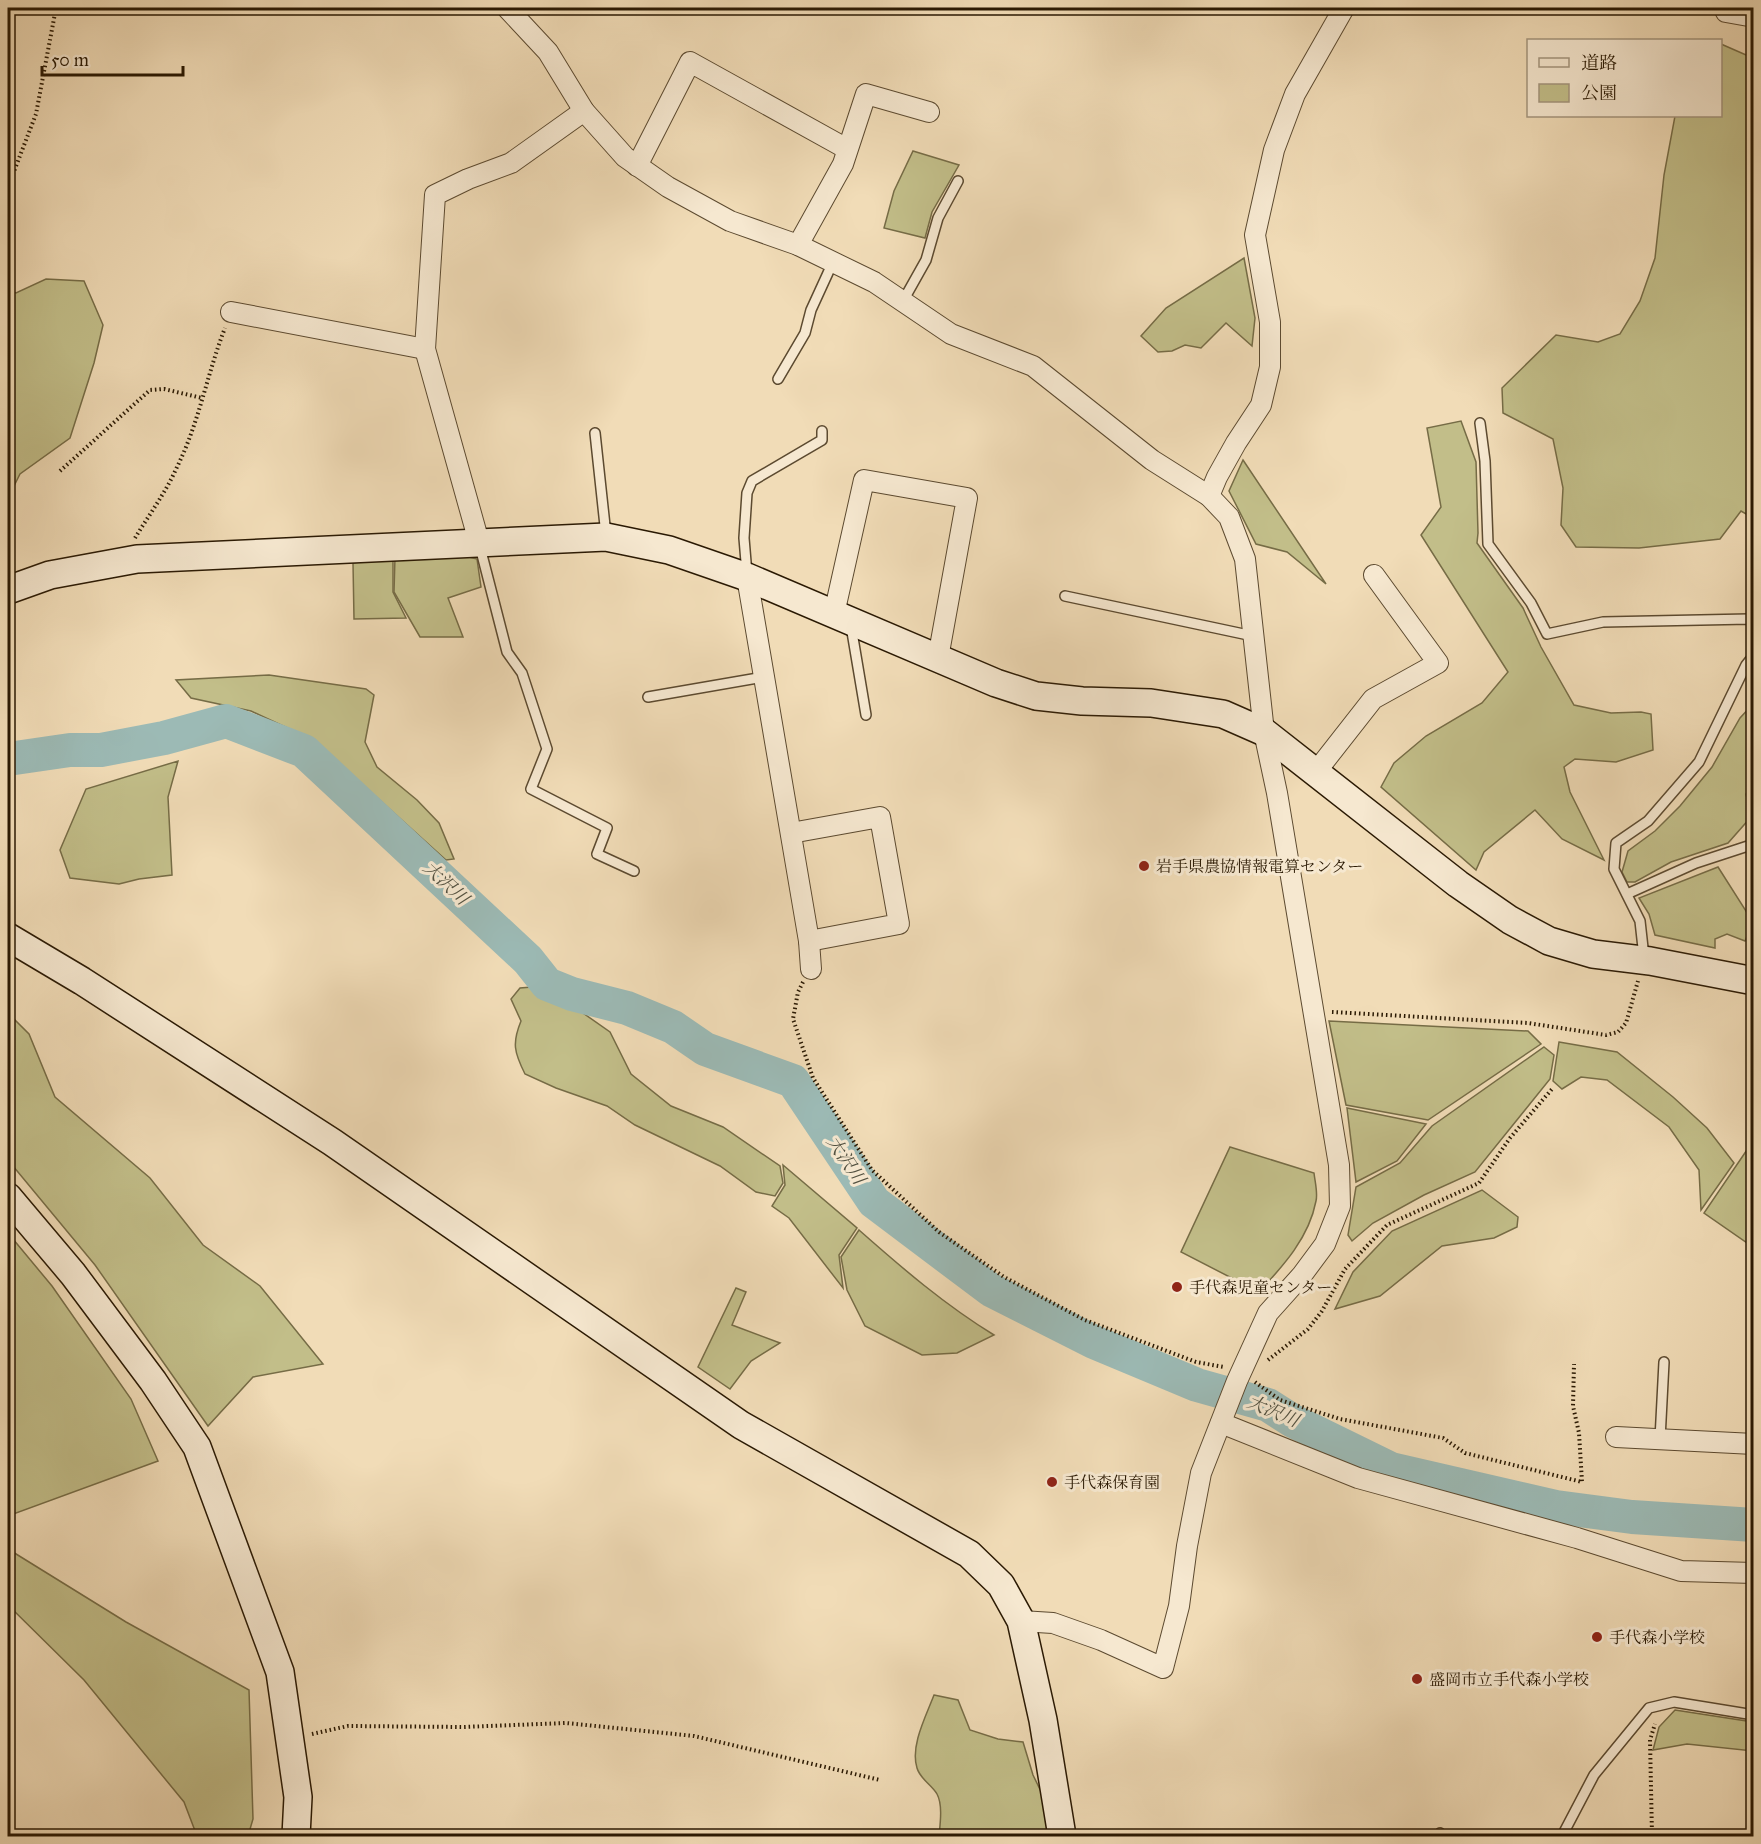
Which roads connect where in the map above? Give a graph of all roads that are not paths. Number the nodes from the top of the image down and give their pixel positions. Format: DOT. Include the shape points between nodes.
graph roads {
  1 [pos="507,8"];
  2 [pos="1344,8"];
  3 [pos="1724,8"];
  4 [pos="1754,17"];
  5 [pos="584,111"];
  6 [pos="929,112"];
  7 [pos="847,149"];
  8 [pos="637,166"];
  9 [pos="958,181"];
  10 [pos="798,245"];
  11 [pos="833,262"];
  12 [pos="903,301"];
  13 [pos="231,312"];
  14 [pos="425,349"];
  15 [pos="778,379"];
  16 [pos="1480,423"];
  17 [pos="822,431"];
  18 [pos="595,433"];
  19 [pos="1209,496"];
  20 [pos="606,537"];
  21 [pos="479,542"];
  22 [pos="1374,575"];
  23 [pos="747,577"];
  24 [pos="8,590"];
  25 [pos="1065,596"];
  26 [pos="842,617"];
  27 [pos="1754,622"];
  28 [pos="1254,636"];
  29 [pos="1754,655"];
  30 [pos="938,658"];
  31 [pos="764,677"];
  32 [pos="648,697"];
  33 [pos="866,715"];
  34 [pos="1264,732"];
  35 [pos="1315,772"];
  36 [pos="790,833"];
  37 [pos="1754,844"];
  38 [pos="634,871"];
  39 [pos="1627,894"];
  40 [pos="8,937"];
  41 [pos="809,941"];
  42 [pos="1644,961"];
  43 [pos="811,969"];
  44 [pos="1754,981"];
  45 [pos="8,1197"];
  46 [pos="1664,1362"];
  47 [pos="1222,1419"];
  48 [pos="1617,1437"];
  49 [pos="1660,1439"];
  50 [pos="1754,1444"];
  51 [pos="1754,1573"];
  52 [pos="1021,1621"];
  53 [pos="1754,1715"];
  54 [pos="296,1836"];
  55 [pos="1062,1836"];
  56 [pos="1562,1836"];
  1 -- 5 [label="street" via="548,52"];
  2 -- 19 [label="street" via="1295,94 1275,150 1255,235 1270,322 1270,367 1261,405 1231,451"];
  3 -- 4 [label="street" via="1726,12"];
  5 -- 8 [label="street"];
  5 -- 14 [label="street" via="511,163 435,195"];
  6 -- 7 [label="street" via="866,94"];
  7 -- 8 [label="street" via="690,62"];
  7 -- 10 [label="street" via="843,164"];
  8 -- 10 [label="street" via="730,221"];
  9 -- 12 [label="lane" via="938,218 926,260"];
  10 -- 11 [label="street"];
  11 -- 12 [label="street"];
  11 -- 15 [label="lane" via="805,333"];
  12 -- 19 [label="street" via="951,333 1033,366 1152,460"];
  13 -- 14 [label="street"];
  14 -- 21 [label="street"];
  16 -- 27 [label="lane" via="1488,544 1531,603 1547,634 1603,622"];
  17 -- 23 [label="lane" via="822,440 752,481 747,493 744,538"];
  18 -- 20 [label="lane"];
  19 -- 28 [label="street" via="1229,517 1245,559"];
  20 -- 21 [label="street"];
  20 -- 23 [label="street" via="669,550"];
  21 -- 24 [label="street" via="137,559 50,575"];
  21 -- 38 [label="lane" via="507,652 522,673 547,749 531,789 607,828 597,854"];
  22 -- 35 [label="street" via="1438,663 1373,699"];
  23 -- 26 [label="street"];
  23 -- 31 [label="street"];
  25 -- 28 [label="lane"];
  26 -- 30 [label="street"];
  26 -- 30 [label="street" via="864,480 967,498"];
  26 -- 33 [label="lane"];
  28 -- 34 [label="street"];
  29 -- 39 [label="lane" via="1699,762 1648,821 1616,843 1614,869"];
  30 -- 34 [label="street" via="1036,696 1151,703 1223,714"];
  31 -- 32 [label="lane"];
  31 -- 36 [label="street"];
  34 -- 35 [label="street"];
  34 -- 47 [label="street" via="1340,1165 1340,1206 1325,1244 1268,1313"];
  35 -- 42 [label="street" via="1510,920 1549,941 1593,954"];
  36 -- 41 [label="street"];
  36 -- 41 [label="street" via="880,817 899,924"];
  37 -- 39 [label="lane" via="1696,863"];
  39 -- 42 [label="lane" via="1640,921"];
  40 -- 52 [label="street" via="332,1142 741,1425 969,1554 1001,1585"];
  41 -- 43 [label="street"];
  42 -- 44 [label="street"];
  45 -- 54 [label="street" via="73,1274 197,1446 280,1672 298,1797"];
  46 -- 49 [label="lane"];
  47 -- 51 [label="street" via="1358,1478 1681,1571"];
  47 -- 52 [label="street" via="1201,1473 1179,1606 1163,1668 1053,1623"];
  48 -- 49 [label="street"];
  49 -- 50 [label="street"];
  52 -- 55 [label="street" via="1043,1720"];
  53 -- 56 [label="lane" via="1674,1702 1649,1708 1594,1775"];
}
